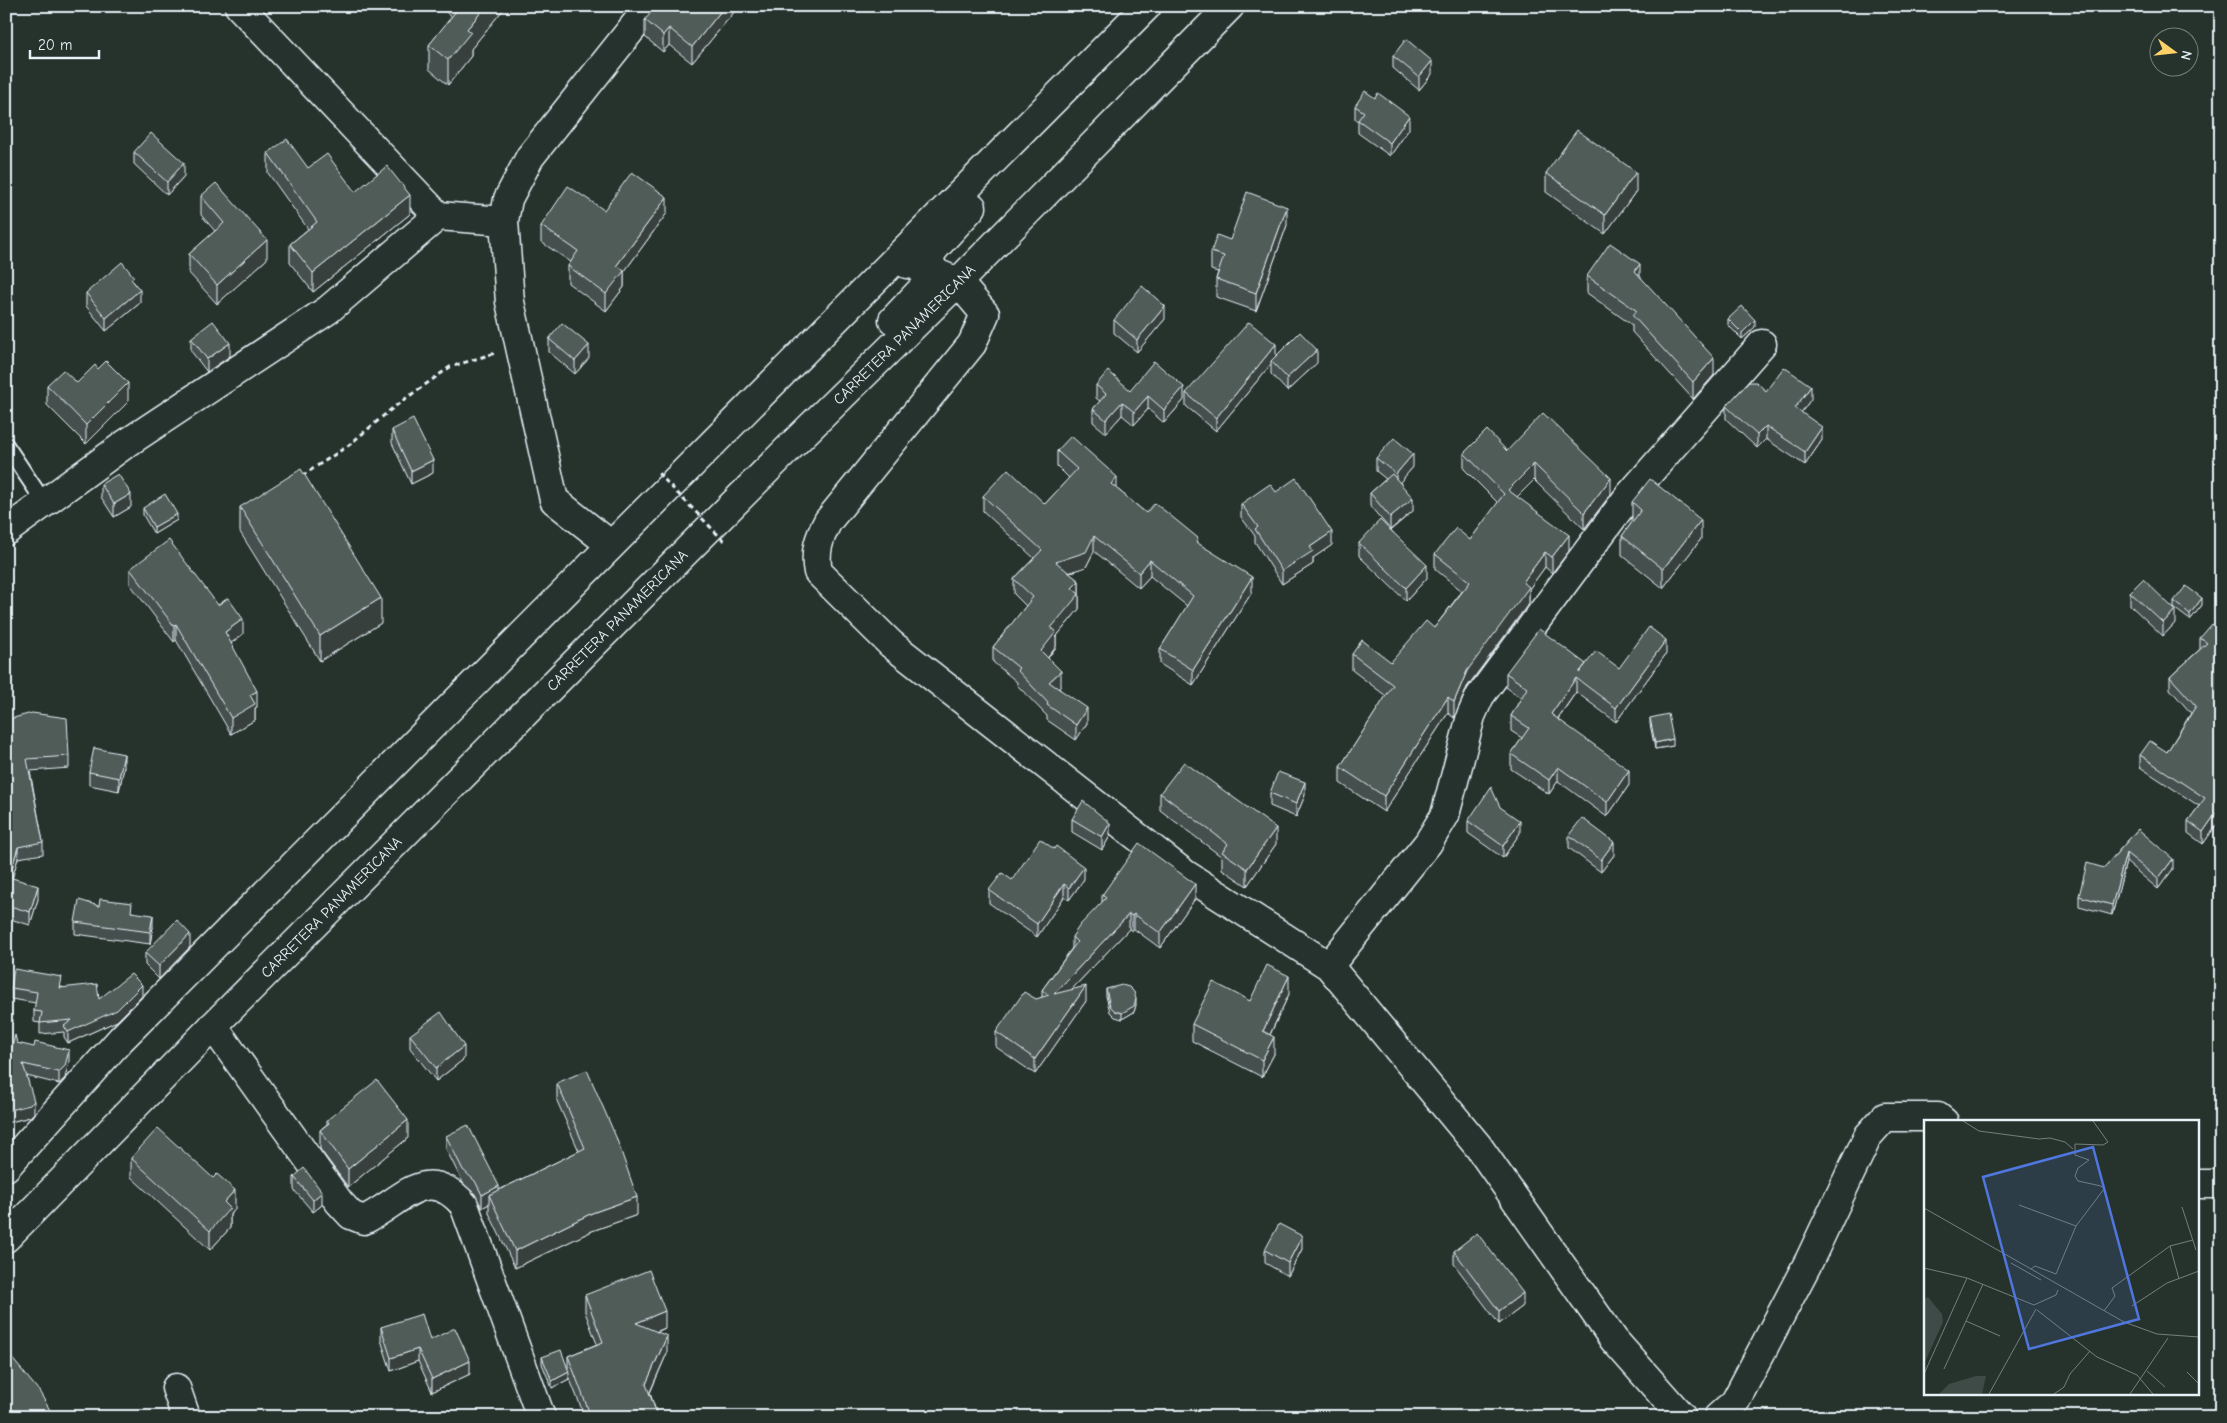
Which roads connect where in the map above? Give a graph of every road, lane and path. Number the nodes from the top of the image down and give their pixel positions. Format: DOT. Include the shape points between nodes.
graph roads {
  1 [pos="239,6"];
  2 [pos="650,6"];
  3 [pos="1147,6"];
  4 [pos="1230,6"];
  5 [pos="1101,52"];
  6 [pos="438,216"];
  7 [pos="504,221"];
  8 [pos="872,282"];
  9 [pos="958,282"];
  10 [pos="1762,344"];
  11 [pos="520,345"];
  12 [pos="6,445"];
  13 [pos="791,446"];
  14 [pos="658,473"];
  15 [pos="298,479"];
  16 [pos="44,502"];
  17 [pos="6,531"];
  18 [pos="725,542"];
  19 [pos="611,545"];
  20 [pos="1329,966"];
  21 [pos="213,1026"];
  22 [pos="1942,1120"];
  23 [pos="6,1167"];
  24 [pos="2200,1184"];
  25 [pos="2221,1184"];
  26 [pos="6,1238"];
  27 [pos="176,1388"];
  28 [pos="186,1417"];
  29 [pos="541,1417"];
  30 [pos="1682,1417"];
  31 [pos="1718,1417"];
  1 -- 6 [label="main road"];
  2 -- 7 [label="main road" via="530,157 508,199"];
  3 -- 5 [label="main road"];
  4 -- 9 [label="main road, CARRETERA PANAMERICANA"];
  5 -- 8 [label="main road"];
  5 -- 9 [label="main road" via="1072,95 930,254 931,268"];
  6 -- 7 [label="main road"];
  6 -- 16 [label="main road" via="328,310"];
  7 -- 11 [label="main road" via="510,302"];
  8 -- 13 [label="main road" via="904,263 919,266 928,277 914,300 816,397 801,419"];
  8 -- 19 [label="main road"];
  9 -- 13 [label="main road, CARRETERA PANAMERICANA"];
  9 -- 20 [label="main road" via="985,314 972,344 828,521 818,539 815,558 818,572 891,644 1185,874"];
  10 -- 20 [label="main road" via="1628,497 1480,696 1471,716 1445,815 1428,843"];
  11 -- 15 [label="path" via="450,367 394,407 349,445"];
  11 -- 19 [label="main road" via="554,500"];
  12 -- 16 [label="lane"];
  13 -- 21 [label="main road, CARRETERA PANAMERICANA"];
  14 -- 18 [label="path, bridge"];
  16 -- 17 [label="main road"];
  19 -- 23 [label="main road" via="121,1039"];
  20 -- 30 [label="main road" via="1478,1146 1614,1340"];
  21 -- 26 [label="main road, CARRETERA PANAMERICANA"];
  21 -- 29 [label="main road" via="351,1215 364,1220 421,1185 440,1185 464,1205"];
  22 -- 31 [label="main road" via="1938,1117 1885,1118 1868,1136 1809,1261 1735,1402"];
  24 -- 25 [label="main road"];
  27 -- 28 [label="main road"];
}
